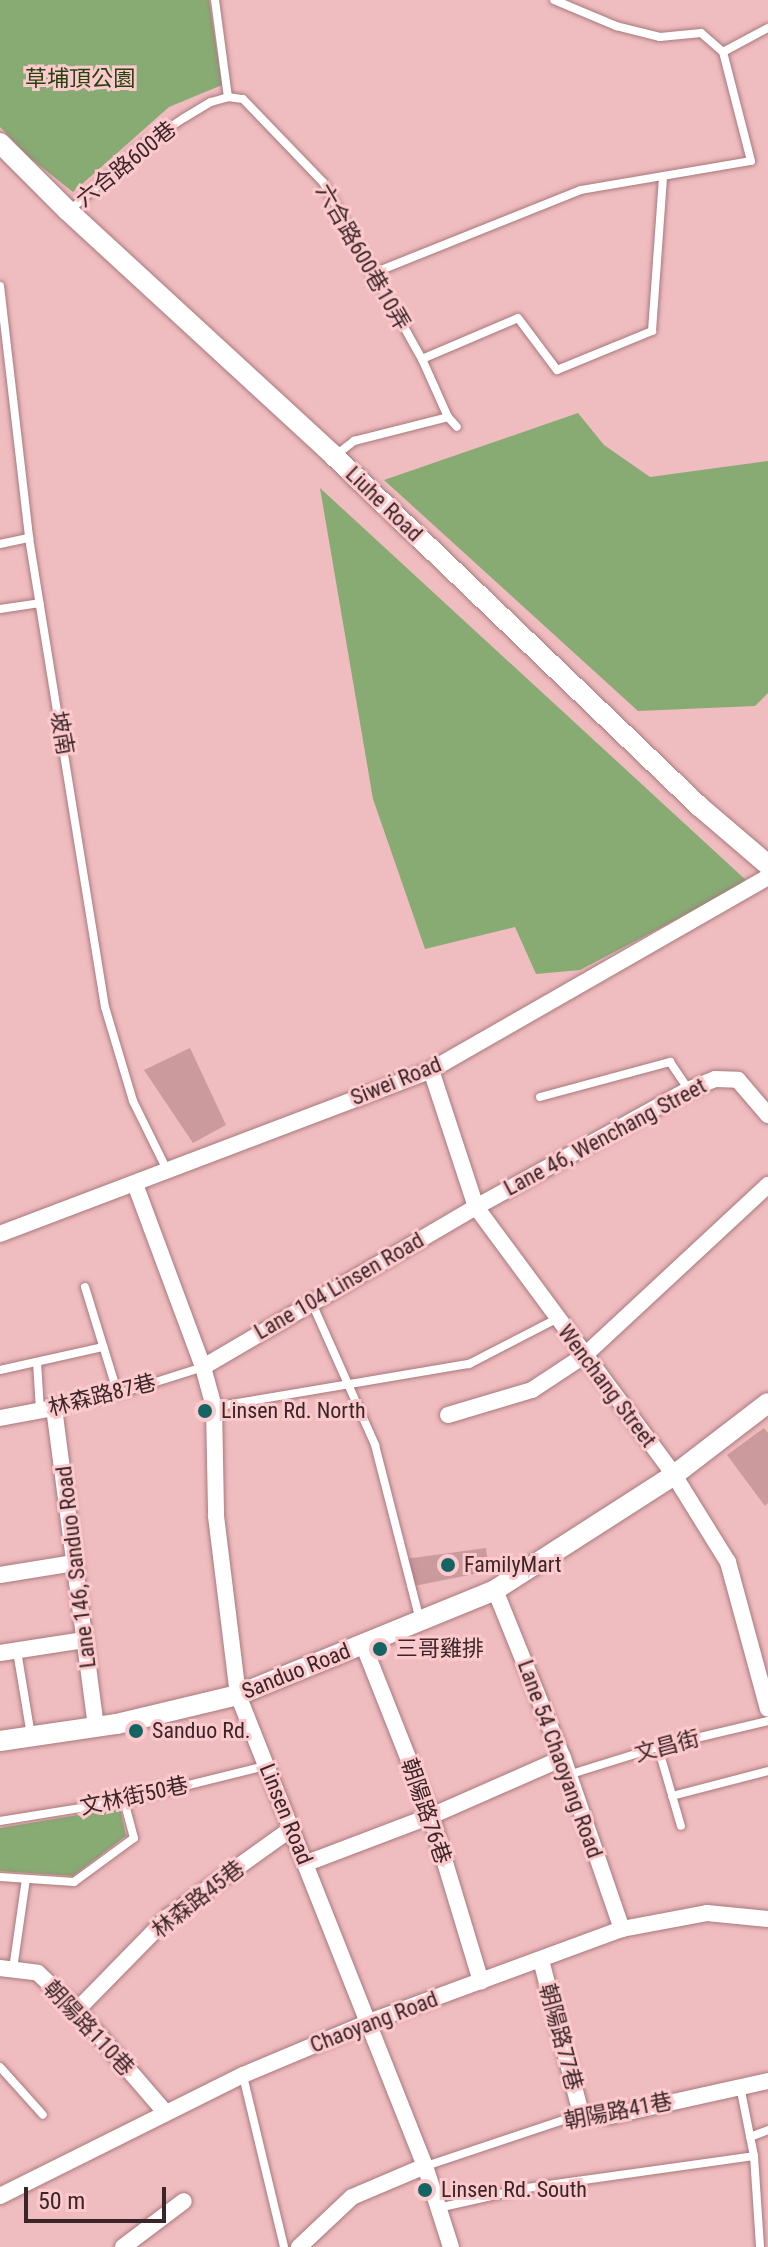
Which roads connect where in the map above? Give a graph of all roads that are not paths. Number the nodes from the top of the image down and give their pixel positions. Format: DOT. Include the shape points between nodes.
graph roads {
  1 [pos="215,0"];
  2 [pos="554,0"];
  3 [pos="768,28"];
  4 [pos="723,52"];
  5 [pos="228,97"];
  6 [pos="0,143"];
  7 [pos="663,176"];
  8 [pos="68,211"];
  9 [pos="371,274"];
  10 [pos="0,286"];
  11 [pos="422,359"];
  12 [pos="13,404"];
  13 [pos="0,406"];
  14 [pos="448,417"];
  15 [pos="457,427"];
  16 [pos="334,456"];
  17 [pos="29,538"];
  18 [pos="0,544"];
  19 [pos="40,603"];
  20 [pos="0,609"];
  21 [pos="768,865"];
  22 [pos="768,877"];
  23 [pos="431,1070"];
  24 [pos="688,1090"];
  25 [pos="540,1097"];
  26 [pos="768,1115"];
  27 [pos="167,1170"];
  28 [pos="135,1184"];
  29 [pos="768,1185"];
  30 [pos="476,1207"];
  31 [pos="0,1234"];
  32 [pos="85,1287"];
  33 [pos="311,1301"];
  34 [pos="556,1319"];
  35 [pos="103,1347"];
  36 [pos="585,1355"];
  37 [pos="37,1362"];
  38 [pos="203,1367"];
  39 [pos="0,1370"];
  40 [pos="349,1383"];
  41 [pos="118,1394"];
  42 [pos="768,1403"];
  43 [pos="214,1407"];
  44 [pos="47,1409"];
  45 [pos="448,1415"];
  46 [pos="0,1418"];
  47 [pos="674,1475"];
  48 [pos="74,1563"];
  49 [pos="0,1575"];
  50 [pos="495,1590"];
  51 [pos="420,1621"];
  52 [pos="84,1640"];
  53 [pos="363,1644"];
  54 [pos="9,1651"];
  55 [pos="238,1695"];
  56 [pos="768,1709"];
  57 [pos="768,1721"];
  58 [pos="96,1727"];
  59 [pos="31,1737"];
  60 [pos="0,1741"];
  61 [pos="658,1747"];
  62 [pos="563,1758"];
  63 [pos="266,1766"];
  64 [pos="768,1771"];
  65 [pos="568,1775"];
  66 [pos="672,1796"];
  67 [pos="124,1801"];
  68 [pos="431,1816"];
  69 [pos="0,1821"];
  70 [pos="681,1826"];
  71 [pos="291,1829"];
  72 [pos="307,1863"];
  73 [pos="0,1877"];
  74 [pos="26,1879"];
  75 [pos="768,1919"];
  76 [pos="622,1929"];
  77 [pos="541,1960"];
  78 [pos="6,1968"];
  79 [pos="481,1982"];
  80 [pos="77,2010"];
  81 [pos="369,2022"];
  82 [pos="1,2068"];
  83 [pos="243,2075"];
  84 [pos="768,2081"];
  85 [pos="740,2085"];
  86 [pos="165,2112"];
  87 [pos="581,2114"];
  88 [pos="43,2115"];
  89 [pos="768,2130"];
  90 [pos="750,2137"];
  91 [pos="754,2156"];
  92 [pos="425,2166"];
  93 [pos="0,2196"];
  94 [pos="184,2201"];
  95 [pos="438,2208"];
  96 [pos="123,2247"];
  97 [pos="284,2247"];
  98 [pos="299,2247"];
  99 [pos="451,2247"];
  100 [pos="760,2247"];
  1 -- 5 [label="lane"];
  2 -- 4 [label="lane" via="616,26 660,37 701,33"];
  3 -- 4 [label="lane"];
  4 -- 7 [label="lane" via="751,161"];
  5 -- 8 [label="lane, 六合路600巷" via="211,102 143,145"];
  5 -- 9 [label="lane, 六合路600巷10弄" via="243,99 323,182"];
  6 -- 8 [label="street, Liuhe Road"];
  7 -- 9 [label="lane" via="581,190"];
  7 -- 11 [label="lane" via="652,331 557,370 518,318"];
  8 -- 16 [label="street, Liuhe Road"];
  9 -- 11 [label="lane, 六合路600巷10弄"];
  10 -- 12 [label="lane, 坡南"];
  11 -- 14 [label="lane, 六合路600巷10弄"];
  12 -- 13 [label="lane"];
  12 -- 17 [label="lane, 坡南"];
  14 -- 15 [label="lane, 六合路600巷10弄"];
  14 -- 16 [label="lane" via="354,441"];
  16 -- 21 [label="street, Liuhe Road" via="699,806"];
  17 -- 18 [label="lane"];
  17 -- 19 [label="lane, 坡南"];
  19 -- 20 [label="lane"];
  19 -- 27 [label="lane, 坡南" via="105,1007 133,1101"];
  22 -- 23 [label="street, Siwei Road"];
  23 -- 27 [label="street, Siwei Road"];
  23 -- 30 [label="street, Wenchang Street"];
  24 -- 25 [label="lane" via="670,1062"];
  24 -- 26 [label="street, Lane 46, Wenchang Street" via="715,1079 738,1080"];
  24 -- 30 [label="street, Lane 46, Wenchang Street"];
  27 -- 28 [label="street, Siwei Road"];
  28 -- 31 [label="street, Siwei Road"];
  28 -- 38 [label="street, Linsen Road"];
  29 -- 36 [label="street"];
  30 -- 33 [label="street, Lane 104 Linsen Road"];
  30 -- 34 [label="street, Wenchang Street"];
  32 -- 35 [label="lane"];
  33 -- 38 [label="street, Lane 104 Linsen Road"];
  33 -- 40 [label="lane"];
  34 -- 36 [label="street, Wenchang Street"];
  34 -- 40 [label="lane" via="469,1364"];
  35 -- 37 [label="lane"];
  35 -- 41 [label="lane"];
  36 -- 45 [label="street" via="532,1390"];
  36 -- 47 [label="street, Wenchang Street"];
  37 -- 39 [label="lane"];
  37 -- 44 [label="lane"];
  38 -- 41 [label="lane, 林森路87巷"];
  38 -- 43 [label="street, Linsen Road"];
  40 -- 43 [label="lane"];
  40 -- 51 [label="lane" via="375,1445"];
  41 -- 44 [label="lane, 林森路87巷"];
  42 -- 47 [label="street, Sanduo Road"];
  43 -- 55 [label="street, Linsen Road" via="216,1516"];
  44 -- 46 [label="street, 林森路87巷"];
  44 -- 48 [label="street, Lane 146, Sanduo Road"];
  47 -- 50 [label="street, Sanduo Road"];
  47 -- 56 [label="street, Wenchang Street" via="728,1562"];
  48 -- 49 [label="street"];
  48 -- 52 [label="street, Lane 146, Sanduo Road"];
  50 -- 51 [label="street, Sanduo Road"];
  50 -- 62 [label="street, Lane 54 Chaoyang Road"];
  51 -- 53 [label="street, Sanduo Road"];
  52 -- 54 [label="street"];
  52 -- 58 [label="street, Lane 146, Sanduo Road"];
  53 -- 55 [label="street, Sanduo Road"];
  53 -- 68 [label="street, 朝陽路76巷"];
  54 -- 59 [label="lane"];
  55 -- 58 [label="street, Sanduo Road"];
  55 -- 63 [label="street, Linsen Road"];
  57 -- 61 [label="lane, 文昌街"];
  58 -- 59 [label="street, Sanduo Road"];
  59 -- 60 [label="street, Sanduo Road"];
  61 -- 65 [label="lane, 文昌街"];
  61 -- 66 [label="lane"];
  62 -- 65 [label="street, Lane 54 Chaoyang Road"];
  62 -- 68 [label="street"];
  63 -- 67 [label="lane, 文林街50巷"];
  63 -- 71 [label="street, Linsen Road"];
  64 -- 66 [label="lane"];
  65 -- 76 [label="street, Lane 54 Chaoyang Road"];
  66 -- 70 [label="lane"];
  67 -- 69 [label="lane, 文林街50巷"];
  67 -- 74 [label="lane" via="134,1838 74,1882"];
  68 -- 72 [label="street"];
  68 -- 79 [label="street, 朝陽路76巷"];
  71 -- 72 [label="street, Linsen Road"];
  71 -- 80 [label="street, 林森路45巷" via="168,1917"];
  72 -- 81 [label="street, Linsen Road"];
  73 -- 74 [label="lane"];
  74 -- 78 [label="lane"];
  75 -- 76 [label="street, Chaoyang Road" via="707,1913"];
  76 -- 77 [label="street, Chaoyang Road"];
  77 -- 79 [label="street, Chaoyang Road"];
  77 -- 87 [label="street, 朝陽路77巷"];
  78 -- 80 [label="street, 朝陽路110巷" via="38,1973"];
  79 -- 81 [label="street, Chaoyang Road"];
  80 -- 86 [label="street, 朝陽路110巷"];
  81 -- 83 [label="street, Chaoyang Road"];
  81 -- 92 [label="street, Linsen Road"];
  82 -- 88 [label="lane"];
  83 -- 86 [label="street, Chaoyang Road"];
  83 -- 97 [label="lane"];
  84 -- 85 [label="street, 朝陽路41巷"];
  85 -- 87 [label="street, 朝陽路41巷" via="610,2116"];
  85 -- 90 [label="lane"];
  86 -- 93 [label="street, Chaoyang Road"];
  87 -- 92 [label="lane, 朝陽路41巷"];
  89 -- 90 [label="lane"];
  90 -- 91 [label="lane"];
  91 -- 95 [label="lane" via="527,2188"];
  91 -- 100 [label="lane"];
  92 -- 95 [label="street, Linsen Road"];
  92 -- 98 [label="street" via="352,2197"];
  94 -- 96 [label="street"];
  95 -- 99 [label="street, Linsen Road"];
}
